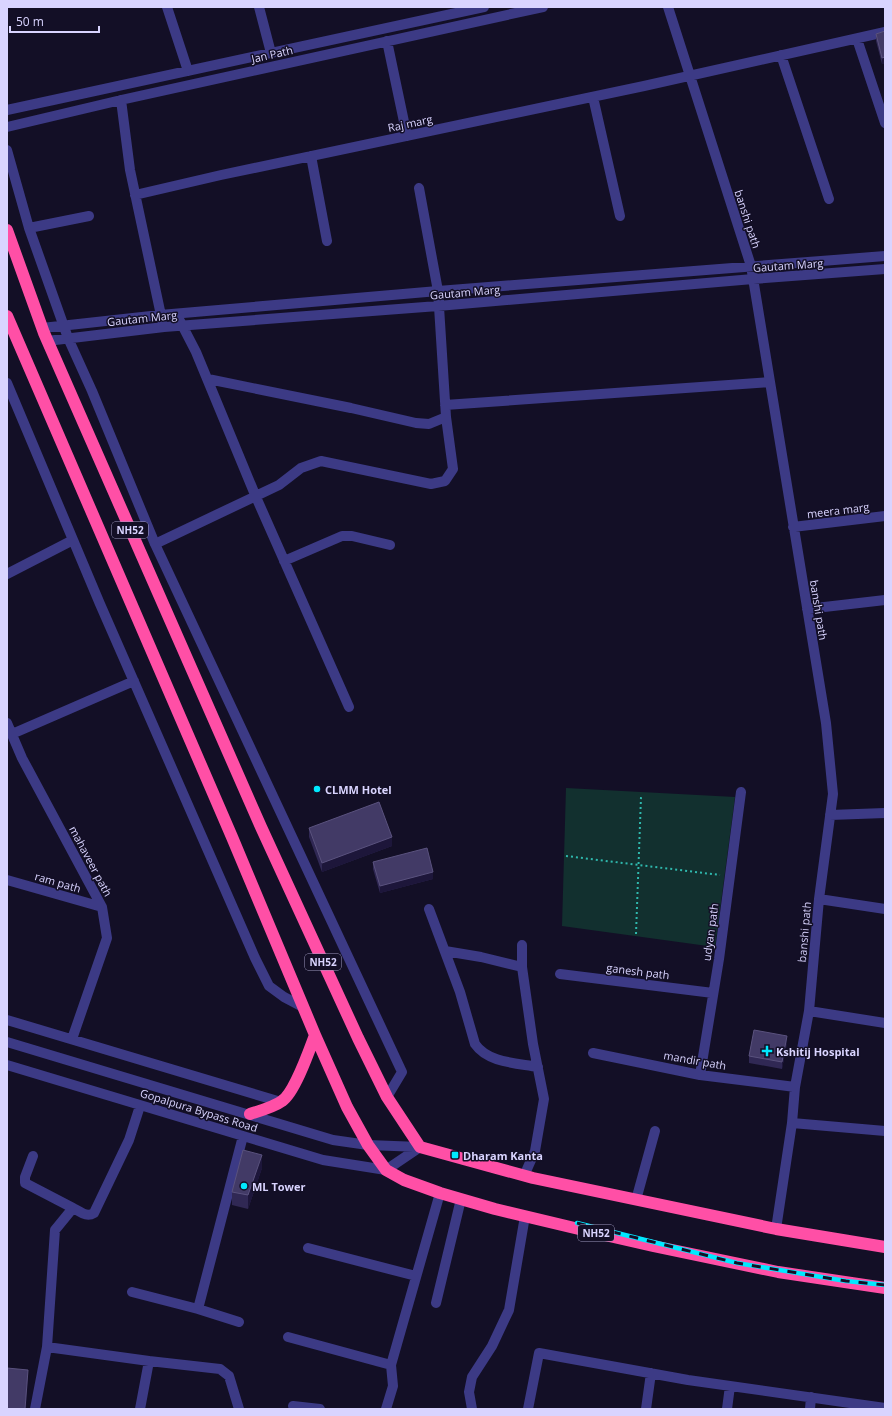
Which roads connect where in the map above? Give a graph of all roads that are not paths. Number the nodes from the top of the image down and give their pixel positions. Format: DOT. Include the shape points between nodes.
graph roads {
  1 [pos="167,7"];
  2 [pos="259,7"];
  3 [pos="484,7"];
  4 [pos="543,7"];
  5 [pos="668,7"];
  6 [pos="885,32"];
  7 [pos="857,38"];
  8 [pos="387,41"];
  9 [pos="271,53"];
  10 [pos="781,55"];
  11 [pos="188,71"];
  12 [pos="689,75"];
  13 [pos="593,97"];
  14 [pos="120,100"];
  15 [pos="7,110"];
  16 [pos="885,123"];
  17 [pos="7,127"];
  18 [pos="407,136"];
  19 [pos="7,150"];
  20 [pos="311,156"];
  21 [pos="419,188"];
  22 [pos="135,195"];
  23 [pos="829,199"];
  24 [pos="89,216"];
  25 [pos="620,216"];
  26 [pos="29,228"];
  27 [pos="7,230"];
  28 [pos="326,241"];
  29 [pos="885,256"];
  30 [pos="750,266"];
  31 [pos="885,269"];
  32 [pos="753,279"];
  33 [pos="438,291"];
  34 [pos="438,306"];
  35 [pos="177,314"];
  36 [pos="160,315"];
  37 [pos="7,316"];
  38 [pos="64,326"];
  39 [pos="182,326"];
  40 [pos="164,327"];
  41 [pos="42,328"];
  42 [pos="68,338"];
  43 [pos="47,341"];
  44 [pos="208,379"];
  45 [pos="770,382"];
  46 [pos="7,383"];
  47 [pos="445,405"];
  48 [pos="446,417"];
  49 [pos="256,497"];
  50 [pos="885,516"];
  51 [pos="793,527"];
  52 [pos="73,540"];
  53 [pos="155,544"];
  54 [pos="390,546"];
  55 [pos="284,561"];
  56 [pos="7,574"];
  57 [pos="885,600"];
  58 [pos="807,609"];
  59 [pos="134,681"];
  60 [pos="349,707"];
  61 [pos="7,723"];
  62 [pos="12,734"];
  63 [pos="741,792"];
  64 [pos="885,812"];
  65 [pos="830,815"];
  66 [pos="7,880"];
  67 [pos="819,899"];
  68 [pos="102,907"];
  69 [pos="429,909"];
  70 [pos="885,909"];
  71 [pos="522,945"];
  72 [pos="445,951"];
  73 [pos="522,967"];
  74 [pos="560,974"];
  75 [pos="713,993"];
  76 [pos="303,1007"];
  77 [pos="809,1011"];
  78 [pos="7,1020"];
  79 [pos="885,1023"];
  80 [pos="315,1035"];
  81 [pos="72,1039"];
  82 [pos="7,1042"];
  83 [pos="593,1053"];
  84 [pos="7,1065"];
  85 [pos="538,1067"];
  86 [pos="700,1074"];
  87 [pos="795,1087"];
  88 [pos="387,1097"];
  89 [pos="281,1102"];
  90 [pos="140,1106"];
  91 [pos="250,1114"];
  92 [pos="792,1124"];
  93 [pos="655,1131"];
  94 [pos="885,1131"];
  95 [pos="243,1136"];
  96 [pos="368,1145"];
  97 [pos="420,1147"];
  98 [pos="33,1156"];
  99 [pos="386,1170"];
  100 [pos="524,1176"];
  101 [pos="440,1193"];
  102 [pos="461,1199"];
  103 [pos="636,1200"];
  104 [pos="73,1208"];
  105 [pos="525,1216"];
  106 [pos="776,1229"];
  107 [pos="885,1247"];
  108 [pos="308,1248"];
  109 [pos="416,1276"];
  110 [pos="885,1288"];
  111 [pos="132,1292"];
  112 [pos="436,1303"];
  113 [pos="198,1309"];
  114 [pos="239,1322"];
  115 [pos="288,1337"];
  116 [pos="47,1348"];
  117 [pos="149,1362"];
  118 [pos="391,1365"];
  119 [pos="651,1373"];
  120 [pos="730,1386"];
  121 [pos="812,1397"];
  122 [pos="293,1406"];
  123 [pos="885,1408"];
  124 [pos="35,1409"];
  125 [pos="140,1409"];
  126 [pos="239,1409"];
  127 [pos="320,1409"];
  128 [pos="386,1409"];
  129 [pos="472,1409"];
  130 [pos="528,1409"];
  131 [pos="646,1409"];
  132 [pos="727,1409"];
  133 [pos="810,1409"];
  1 -- 11 [label="street"];
  2 -- 9 [label="street"];
  3 -- 9 [label="street, Jan Path"];
  4 -- 8 [label="street, Jan Path"];
  5 -- 12 [label="street, banshi path"];
  6 -- 7 [label="street, Raj marg"];
  7 -- 10 [label="street, Raj marg"];
  7 -- 16 [label="street"];
  8 -- 14 [label="street, Jan Path"];
  8 -- 18 [label="street"];
  9 -- 11 [label="street, Jan Path"];
  10 -- 12 [label="street, Raj marg"];
  10 -- 23 [label="street"];
  11 -- 15 [label="street, Jan Path"];
  12 -- 13 [label="street, Raj marg"];
  12 -- 30 [label="street, banshi path"];
  13 -- 18 [label="street, Raj marg"];
  13 -- 25 [label="street"];
  14 -- 17 [label="street, Jan Path"];
  14 -- 22 [label="street"];
  18 -- 20 [label="street, Raj marg"];
  19 -- 26 [label="street"];
  20 -- 22 [label="street, Raj marg"];
  20 -- 28 [label="street"];
  21 -- 33 [label="street"];
  22 -- 36 [label="street"];
  24 -- 26 [label="street"];
  26 -- 38 [label="street"];
  27 -- 41 [label="highway, NH52"];
  29 -- 30 [label="street"];
  30 -- 32 [label="street, banshi path"];
  30 -- 33 [label="street"];
  31 -- 32 [label="street, Gautam Marg"];
  32 -- 34 [label="street, Gautam Marg"];
  32 -- 45 [label="street, banshi path"];
  33 -- 34 [label="street"];
  33 -- 35 [label="street"];
  34 -- 39 [label="street, Gautam Marg"];
  34 -- 47 [label="street"];
  35 -- 36 [label="street"];
  35 -- 39 [label="street"];
  36 -- 38 [label="street"];
  36 -- 40 [label="street"];
  37 -- 76 [label="highway, NH52" via="229,829"];
  38 -- 41 [label="street"];
  38 -- 42 [label="street"];
  39 -- 40 [label="street, Gautam Marg"];
  39 -- 44 [label="street"];
  40 -- 42 [label="street, Gautam Marg"];
  41 -- 43 [label="highway, NH52"];
  42 -- 43 [label="street, Gautam Marg"];
  42 -- 53 [label="street"];
  43 -- 88 [label="highway, NH52" via="261,827"];
  44 -- 48 [label="street" via="416,423 429,424"];
  44 -- 49 [label="street"];
  45 -- 47 [label="street"];
  45 -- 51 [label="street, banshi path"];
  46 -- 52 [label="street"];
  47 -- 48 [label="street"];
  48 -- 49 [label="street" via="453,469 445,481 431,484 321,462 301,468 279,485"];
  49 -- 53 [label="street"];
  49 -- 55 [label="street"];
  50 -- 51 [label="street, meera marg"];
  51 -- 58 [label="street, banshi path"];
  52 -- 56 [label="street"];
  52 -- 59 [label="street"];
  53 -- 88 [label="street" via="402,1072"];
  54 -- 55 [label="street" via="352,536 342,536"];
  55 -- 60 [label="street"];
  57 -- 58 [label="street"];
  58 -- 65 [label="street, banshi path" via="826,722 833,794"];
  59 -- 62 [label="street"];
  59 -- 76 [label="street" via="245,937 269,986"];
  61 -- 62 [label="street, mahaveer path"];
  62 -- 68 [label="street, mahaveer path" via="22,758"];
  63 -- 75 [label="street, udyan path"];
  64 -- 65 [label="street"];
  65 -- 67 [label="street, banshi path"];
  66 -- 68 [label="street, ram path"];
  67 -- 70 [label="street"];
  67 -- 77 [label="street, banshi path"];
  68 -- 81 [label="street, mahaveer path" via="107,938"];
  69 -- 72 [label="street"];
  71 -- 73 [label="street"];
  72 -- 73 [label="street"];
  72 -- 85 [label="street" via="475,1044 491,1058"];
  73 -- 85 [label="street"];
  74 -- 75 [label="street, ganesh path"];
  75 -- 86 [label="street, udyan path"];
  76 -- 80 [label="highway, NH52"];
  77 -- 79 [label="street"];
  77 -- 87 [label="street, banshi path"];
  78 -- 81 [label="street"];
  80 -- 89 [label="highway" via="289,1093"];
  80 -- 96 [label="highway, NH52" via="347,1107"];
  81 -- 89 [label="street"];
  82 -- 91 [label="street, Gopalpura Bypass Road"];
  83 -- 86 [label="street, mandir path"];
  84 -- 90 [label="street, Gopalpura Bypass Road"];
  85 -- 100 [label="street" via="544,1099 535,1151"];
  86 -- 87 [label="street, mandir path"];
  87 -- 92 [label="street, banshi path"];
  88 -- 97 [label="highway, NH52"];
  89 -- 91 [label="highway"];
  90 -- 95 [label="street, Gopalpura Bypass Road"];
  90 -- 104 [label="street" via="129,1140 94,1213 86,1215"];
  91 -- 96 [label="street, Gopalpura Bypass Road" via="333,1140"];
  92 -- 94 [label="street"];
  92 -- 106 [label="street, banshi path"];
  93 -- 103 [label="street"];
  95 -- 99 [label="street, Gopalpura Bypass Road" via="323,1160"];
  95 -- 113 [label="street"];
  96 -- 97 [label="street, Gopalpura Bypass Road"];
  96 -- 99 [label="highway, NH52"];
  97 -- 99 [label="street"];
  97 -- 100 [label="highway"];
  98 -- 104 [label="street" via="25,1183"];
  99 -- 101 [label="highway, NH52" via="404,1180"];
  100 -- 103 [label="highway"];
  101 -- 102 [label="highway, NH52"];
  101 -- 109 [label="street"];
  102 -- 105 [label="highway, NH52"];
  102 -- 112 [label="street"];
  103 -- 106 [label="highway"];
  104 -- 116 [label="street" via="55,1230"];
  105 -- 110 [label="highway, NH52" via="778,1272"];
  105 -- 129 [label="street" via="509,1310 492,1346 472,1377 469,1392"];
  106 -- 107 [label="highway"];
  108 -- 109 [label="street"];
  109 -- 118 [label="street"];
  111 -- 113 [label="street"];
  113 -- 114 [label="street"];
  115 -- 118 [label="street"];
  116 -- 117 [label="street"];
  116 -- 124 [label="street"];
  117 -- 125 [label="street"];
  117 -- 126 [label="street" via="220,1369 229,1376"];
  118 -- 128 [label="street" via="393,1386"];
  119 -- 120 [label="street"];
  119 -- 130 [label="street" via="539,1353"];
  119 -- 131 [label="street"];
  120 -- 121 [label="street"];
  120 -- 132 [label="street"];
  121 -- 123 [label="street"];
  121 -- 133 [label="street"];
  122 -- 127 [label="street"];
}
